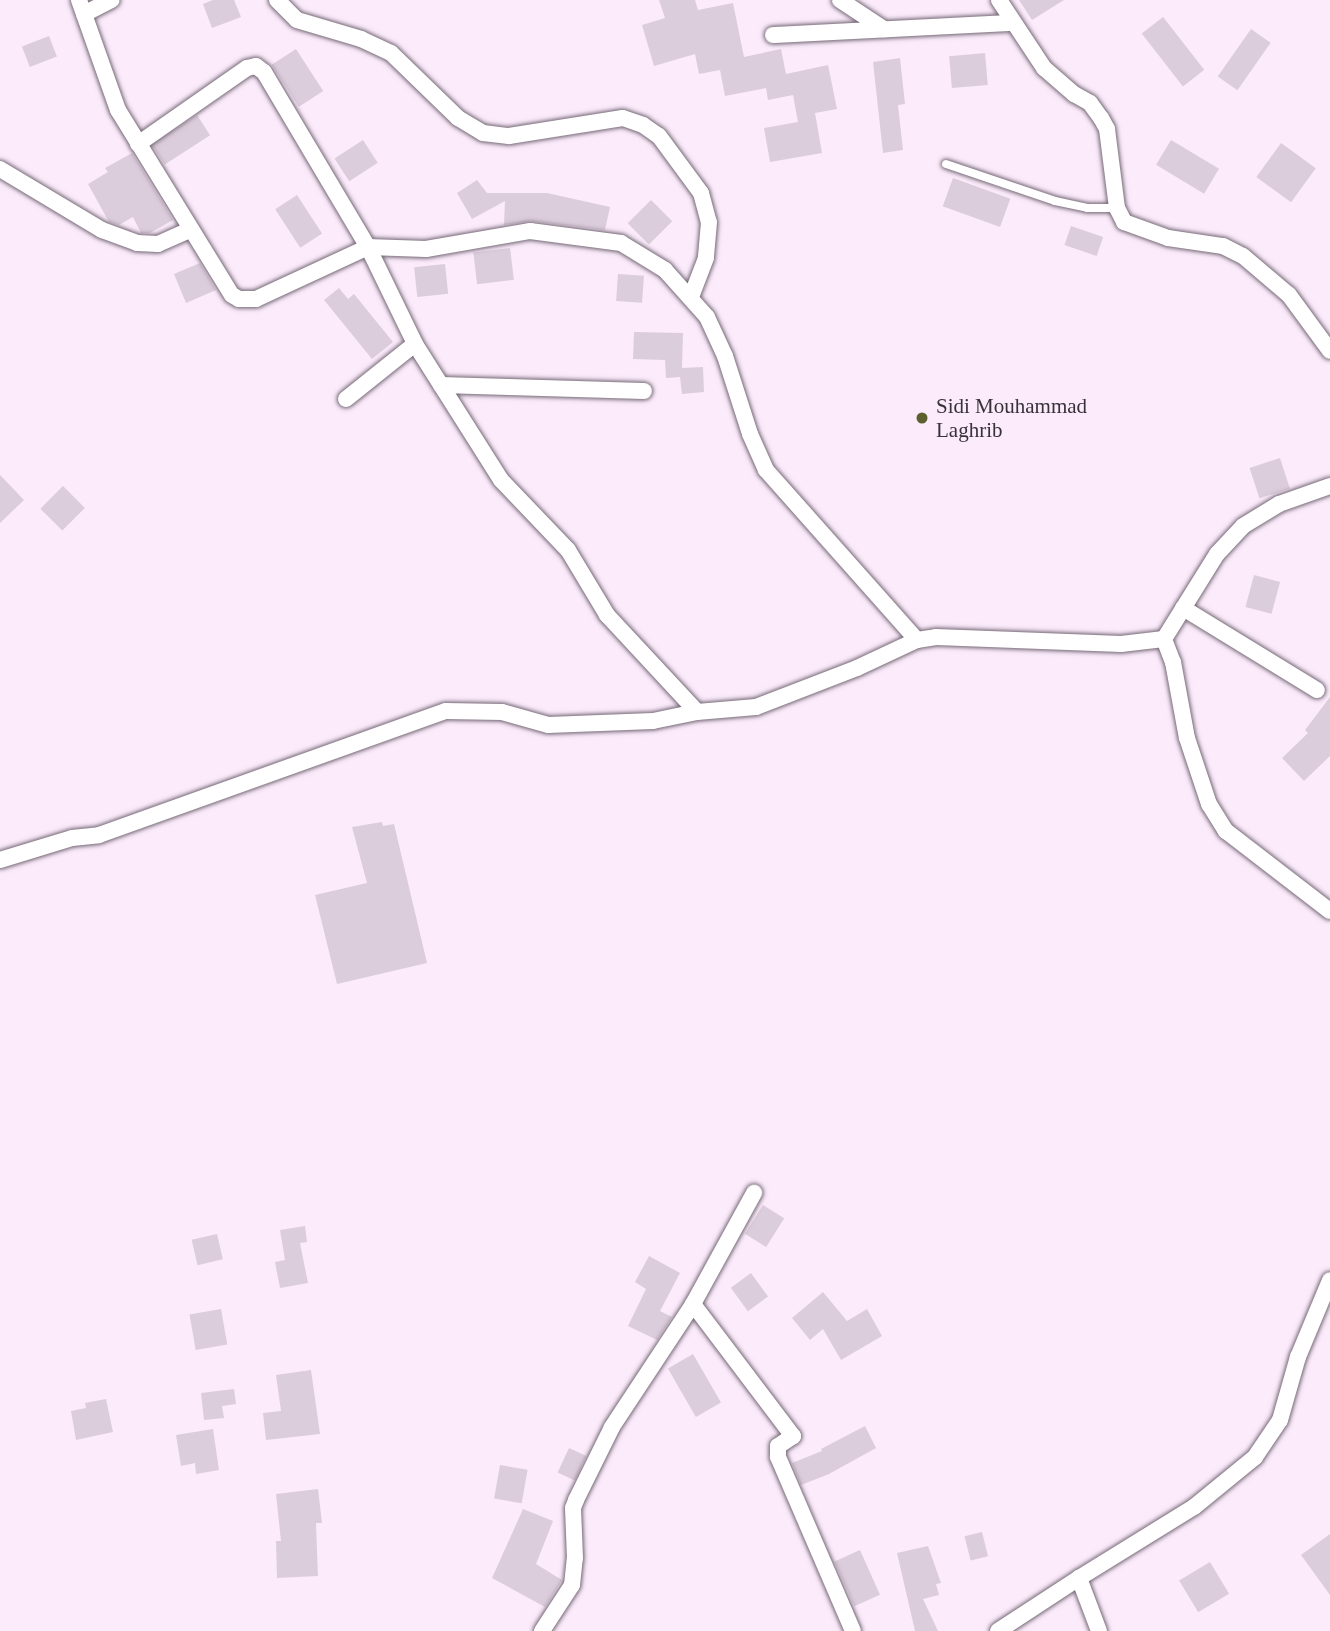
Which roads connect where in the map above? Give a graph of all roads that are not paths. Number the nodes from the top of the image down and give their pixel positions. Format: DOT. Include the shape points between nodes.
graph roads {
  1 [pos="111,0"];
  2 [pos="277,0"];
  3 [pos="840,0"];
  4 [pos="999,0"];
  5 [pos="81,7"];
  6 [pos="1012,23"];
  7 [pos="884,29"];
  8 [pos="773,35"];
  9 [pos="138,144"];
  10 [pos="946,164"];
  11 [pos="0,169"];
  12 [pos="1117,208"];
  13 [pos="191,229"];
  14 [pos="368,247"];
  15 [pos="691,298"];
  16 [pos="415,344"];
  17 [pos="1330,351"];
  18 [pos="442,386"];
  19 [pos="644,391"];
  20 [pos="345,400"];
  21 [pos="1330,486"];
  22 [pos="1183,608"];
  23 [pos="1164,639"];
  24 [pos="917,640"];
  25 [pos="1317,690"];
  26 [pos="697,712"];
  27 [pos="0,860"];
  28 [pos="1330,911"];
  29 [pos="754,1193"];
  30 [pos="1330,1280"];
  31 [pos="693,1304"];
  32 [pos="1079,1578"];
  33 [pos="542,1631"];
  34 [pos="853,1631"];
  35 [pos="998,1631"];
  36 [pos="1099,1631"];
  1 -- 5 [label="street"];
  2 -- 15 [label="street" via="296,20 391,53 458,118 483,133 509,136 623,118 659,136 701,193 709,222 706,258"];
  3 -- 7 [label="street"];
  4 -- 6 [label="street"];
  5 -- 9 [label="street" via="118,110"];
  6 -- 7 [label="street"];
  6 -- 12 [label="street" via="1044,68 1090,103 1101,118 1107,129"];
  7 -- 8 [label="street"];
  9 -- 13 [label="street"];
  9 -- 14 [label="street" via="256,66 264,72"];
  10 -- 12 [label="lane" via="1055,201"];
  11 -- 13 [label="street" via="102,230 137,243 158,244"];
  12 -- 17 [label="street" via="1127,224 1168,238 1223,246 1243,256 1289,295"];
  13 -- 14 [label="street" via="232,295 246,301"];
  14 -- 15 [label="street" via="426,249 530,231 621,243 666,270"];
  14 -- 16 [label="street"];
  15 -- 24 [label="street" via="707,317 725,356 766,470"];
  16 -- 18 [label="street"];
  16 -- 20 [label="street"];
  18 -- 19 [label="street"];
  18 -- 26 [label="street" via="501,480 568,550 607,615"];
  21 -- 22 [label="street" via="1279,504 1242,526 1217,554"];
  22 -- 23 [label="street"];
  22 -- 25 [label="street"];
  23 -- 24 [label="street" via="1121,643 961,637"];
  23 -- 28 [label="street" via="1194,763 1209,804 1226,831"];
  24 -- 26 [label="street" via="756,707"];
  26 -- 27 [label="street" via="653,721 548,725 502,712 446,711 99,835 72,838"];
  29 -- 31 [label="street"];
  30 -- 32 [label="street" via="1298,1357 1280,1420 1255,1457 1194,1507"];
  31 -- 33 [label="street" via="612,1427 576,1500 572,1585"];
  31 -- 34 [label="street" via="793,1436 778,1446 778,1457"];
  32 -- 35 [label="street"];
  32 -- 36 [label="street"];
}
